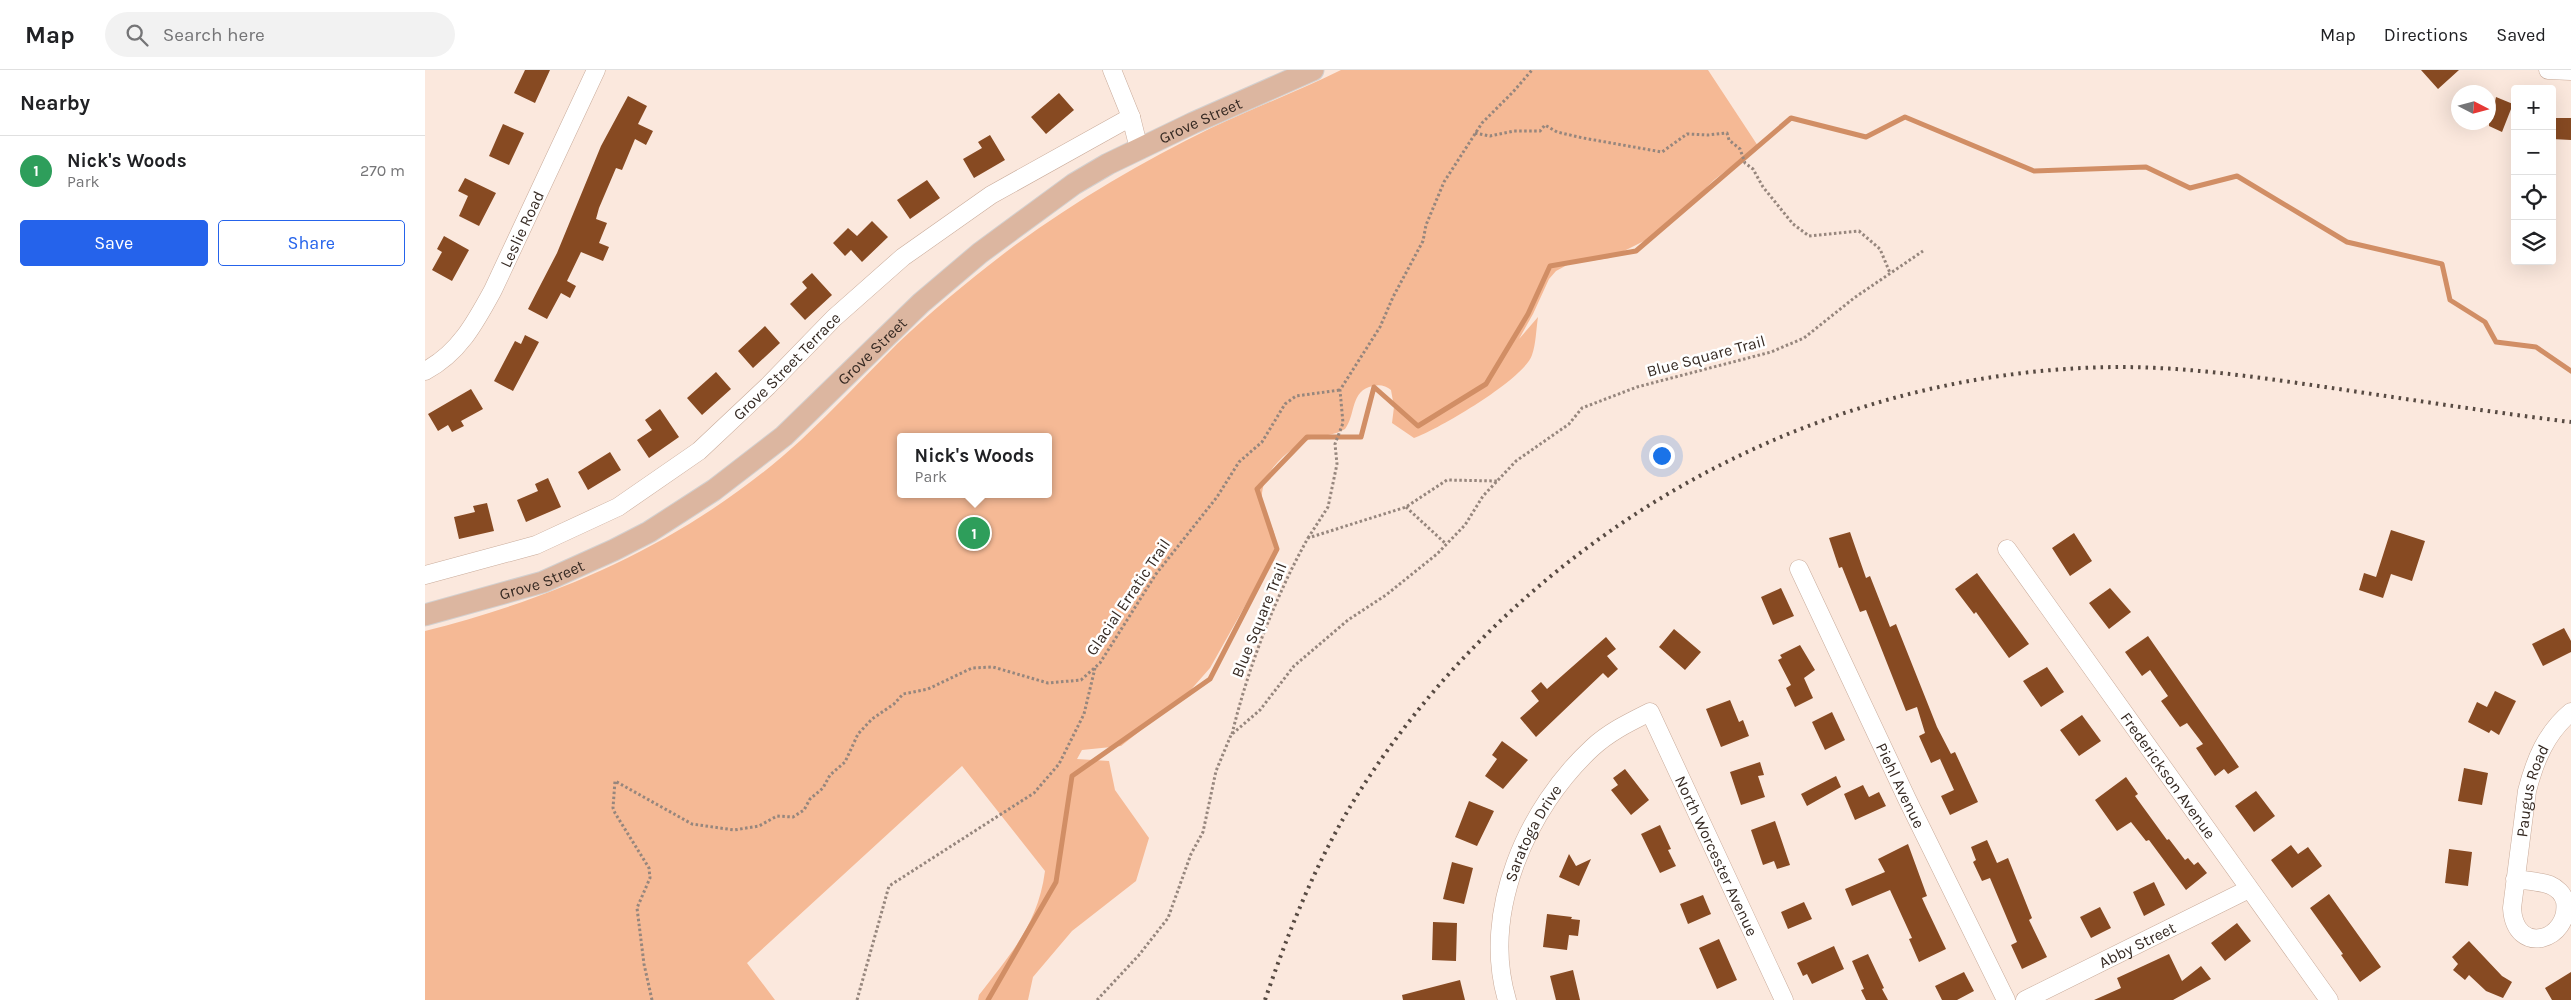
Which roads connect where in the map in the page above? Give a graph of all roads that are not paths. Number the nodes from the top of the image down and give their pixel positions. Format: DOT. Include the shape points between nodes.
graph roads {
  1 [pos="596,70"];
  2 [pos="1112,70"];
  3 [pos="1313,70"];
  4 [pos="2548,70"];
  5 [pos="2571,71"];
  6 [pos="1131,117"];
  7 [pos="1139,149"];
  8 [pos="425,371"];
  9 [pos="2007,549"];
  10 [pos="1799,569"];
  11 [pos="425,575"];
  12 [pos="425,615"];
  13 [pos="1650,712"];
  14 [pos="2571,712"];
  15 [pos="2515,879"];
  16 [pos="2249,889"];
  17 [pos="1507,1000"];
  18 [pos="1783,1000"];
  19 [pos="2007,1000"];
  20 [pos="2025,1000"];
  21 [pos="2329,1000"];
  1 -- 8 [label="street, Leslie Road" via="477,320 454,350"];
  2 -- 6 [label="street"];
  3 -- 7 [label="main road, Grove Street"];
  4 -- 5 [label="street"];
  6 -- 7 [label="street"];
  6 -- 11 [label="street, Grove Street Terrace" via="991,195 903,257 834,318 699,451 618,507 536,545"];
  7 -- 12 [label="main road, Grove Street" via="1075,184 980,253 921,303 784,436 714,490 649,532 570,571 543,582"];
  9 -- 16 [label="street, Frederickson Avenue"];
  10 -- 19 [label="street, Piehl Avenue" via="1907,799"];
  13 -- 17 [label="street, Saratoga Drive" via="1617,728 1593,747 1555,790 1536,822 1514,868 1502,915 1501,974"];
  13 -- 18 [label="street, North Worcester Avenue"];
  14 -- 15 [label="street, Paugus Road" via="2549,736 2535,762 2527,791"];
  16 -- 20 [label="street, Abby Street"];
  16 -- 21 [label="street, Frederickson Avenue"];
}
